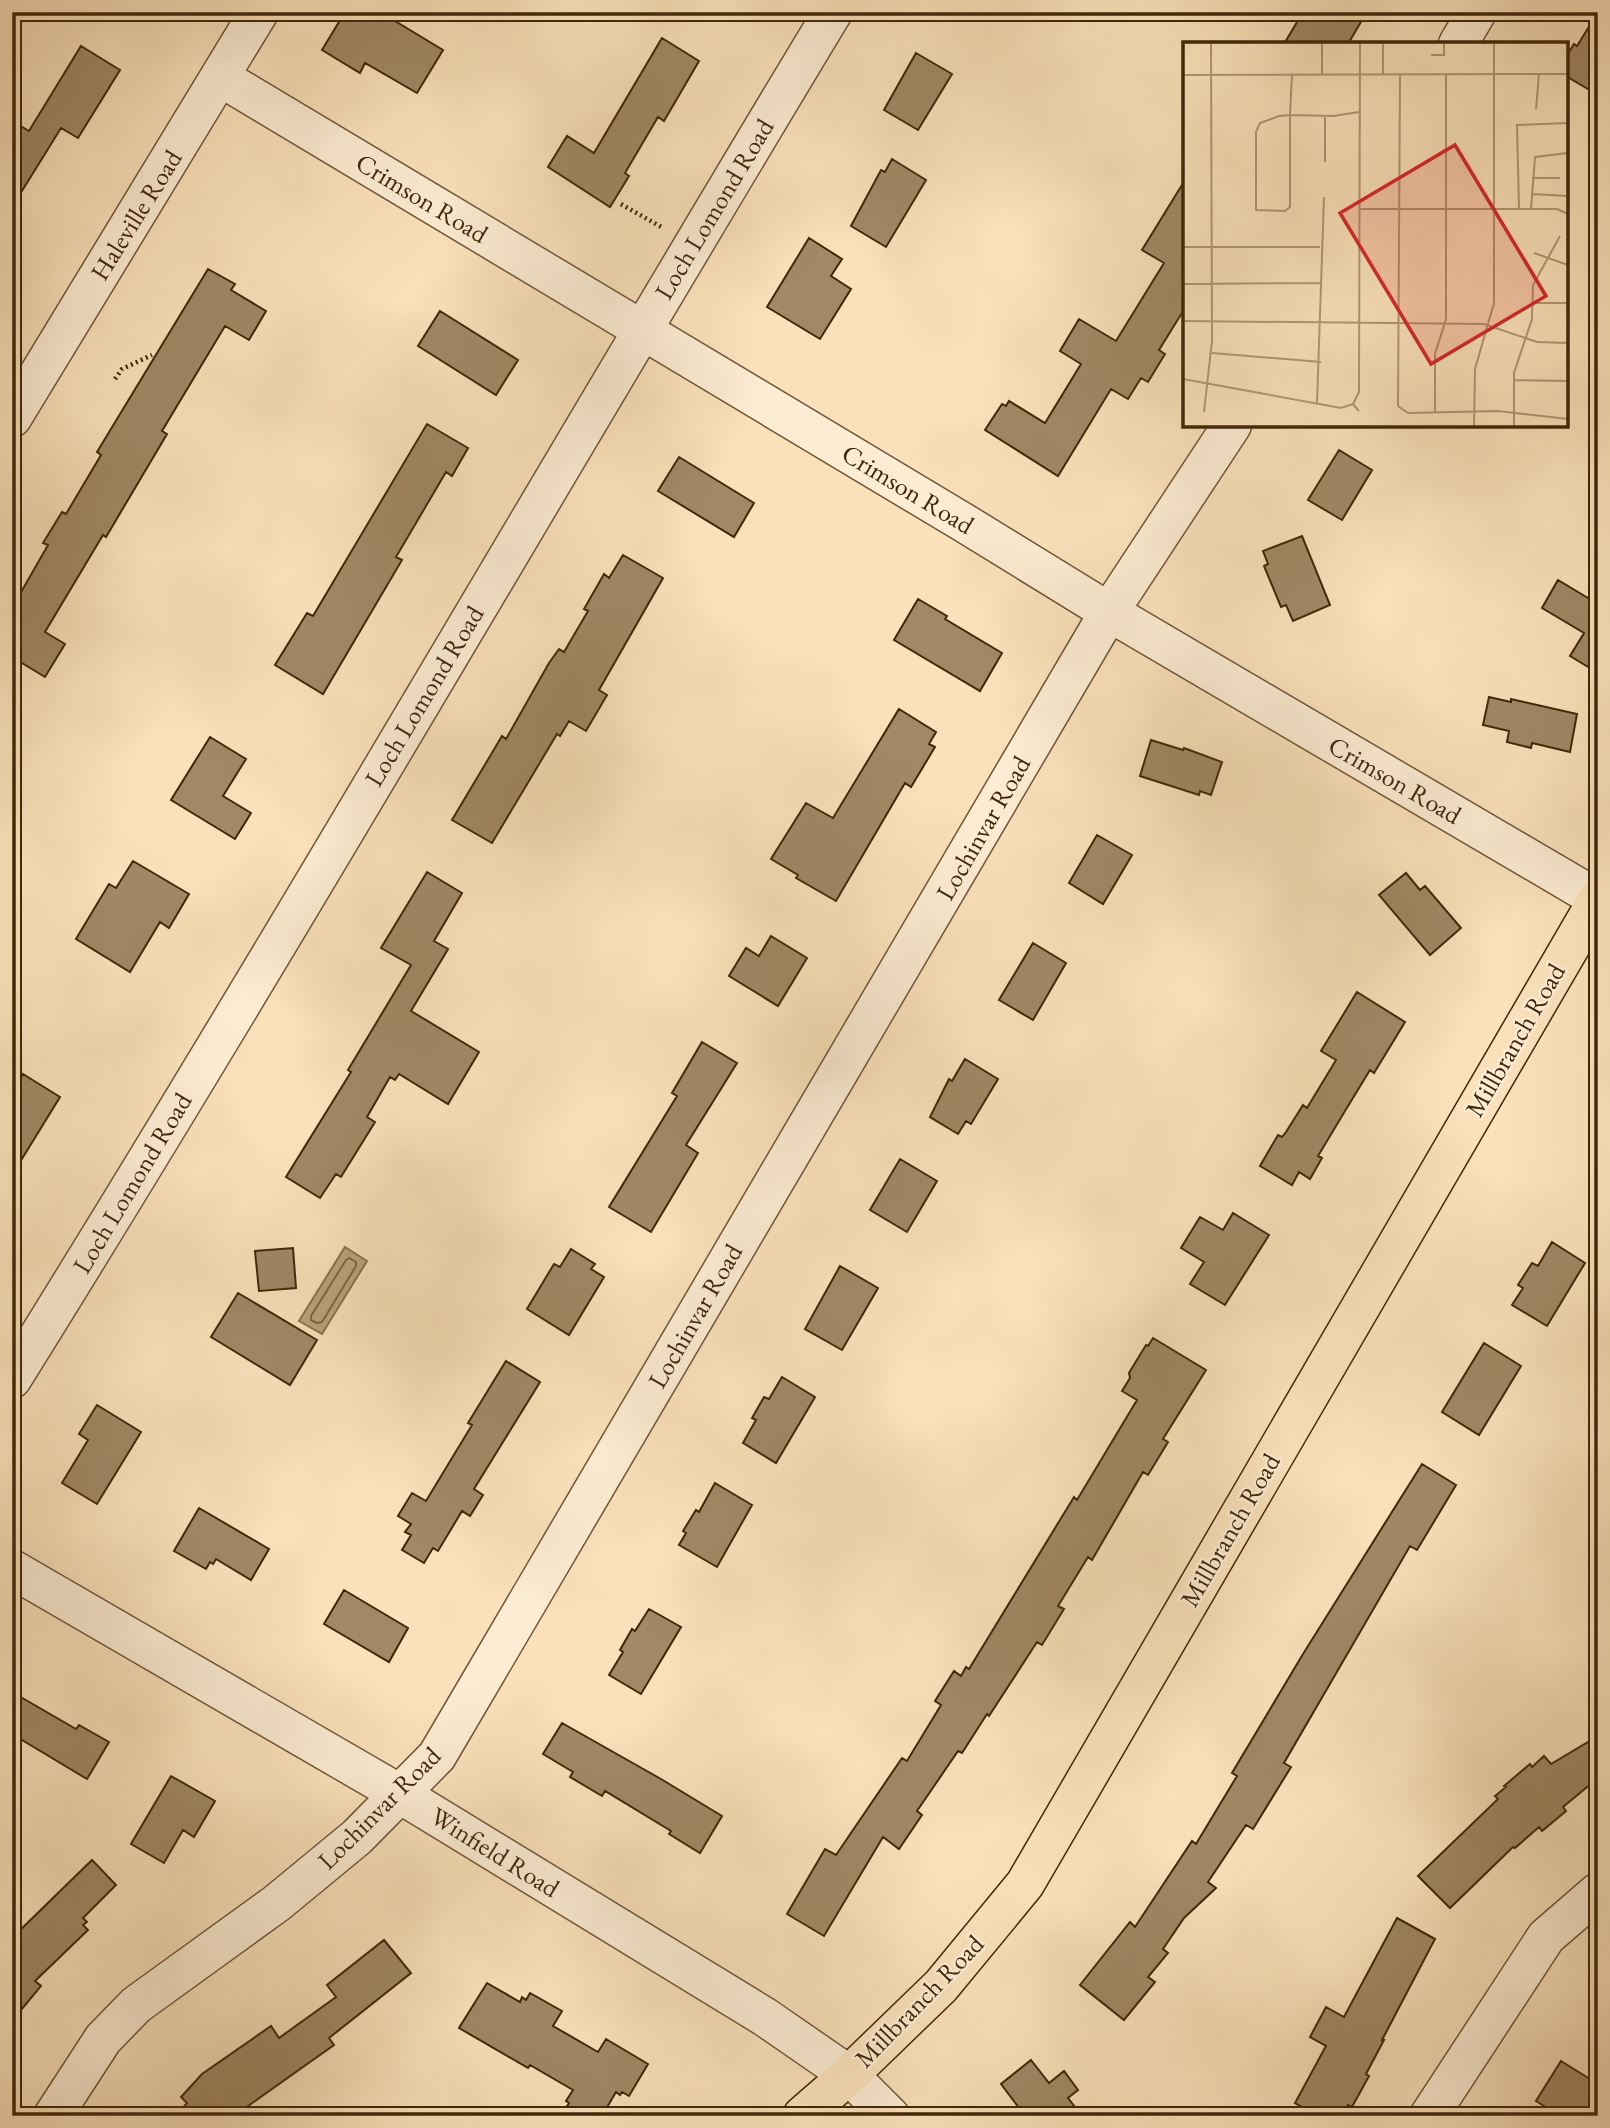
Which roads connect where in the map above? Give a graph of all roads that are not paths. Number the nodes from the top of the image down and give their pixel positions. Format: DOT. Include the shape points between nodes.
graph roads {
  1 [pos="259,12"];
  2 [pos="833,12"];
  3 [pos="1477,12"];
  4 [pos="1459,42"];
  5 [pos="220,77"];
  6 [pos="641,331"];
  7 [pos="12,418"];
  8 [pos="1231,427"];
  9 [pos="1110,612"];
  10 [pos="1598,899"];
  11 [pos="12,1379"];
  12 [pos="12,1569"];
  13 [pos="400,1794"];
  14 [pos="1598,1892"];
  15 [pos="849,2075"];
  16 [pos="53,2116"];
  17 [pos="802,2116"];
  18 [pos="890,2116"];
  19 [pos="1429,2116"];
  1 -- 5 [label="street, Haleville Road"];
  2 -- 6 [label="street, Loch Lomond Road"];
  3 -- 4 [label="street"];
  5 -- 6 [label="street, Crimson Road"];
  5 -- 7 [label="street, Haleville Road"];
  6 -- 9 [label="street, Crimson Road"];
  6 -- 11 [label="street, Loch Lomond Road"];
  8 -- 9 [label="street, Lochinvar Road"];
  9 -- 10 [label="street, Crimson Road"];
  9 -- 13 [label="street, Lochinvar Road" via="437,1756"];
  10 -- 15 [label="main road, Millbranch Road" via="1025,1884 941,1986"];
  12 -- 13 [label="street, Winfield Road"];
  13 -- 15 [label="street, Winfield Road" via="765,2017"];
  13 -- 16 [label="street, Lochinvar Road" via="357,1837 277,1903 136,2005 103,2039"];
  14 -- 19 [label="street" via="1546,1937"];
  15 -- 17 [label="main road, Millbranch Road"];
  15 -- 18 [label="street, Winfield Road"];
}
